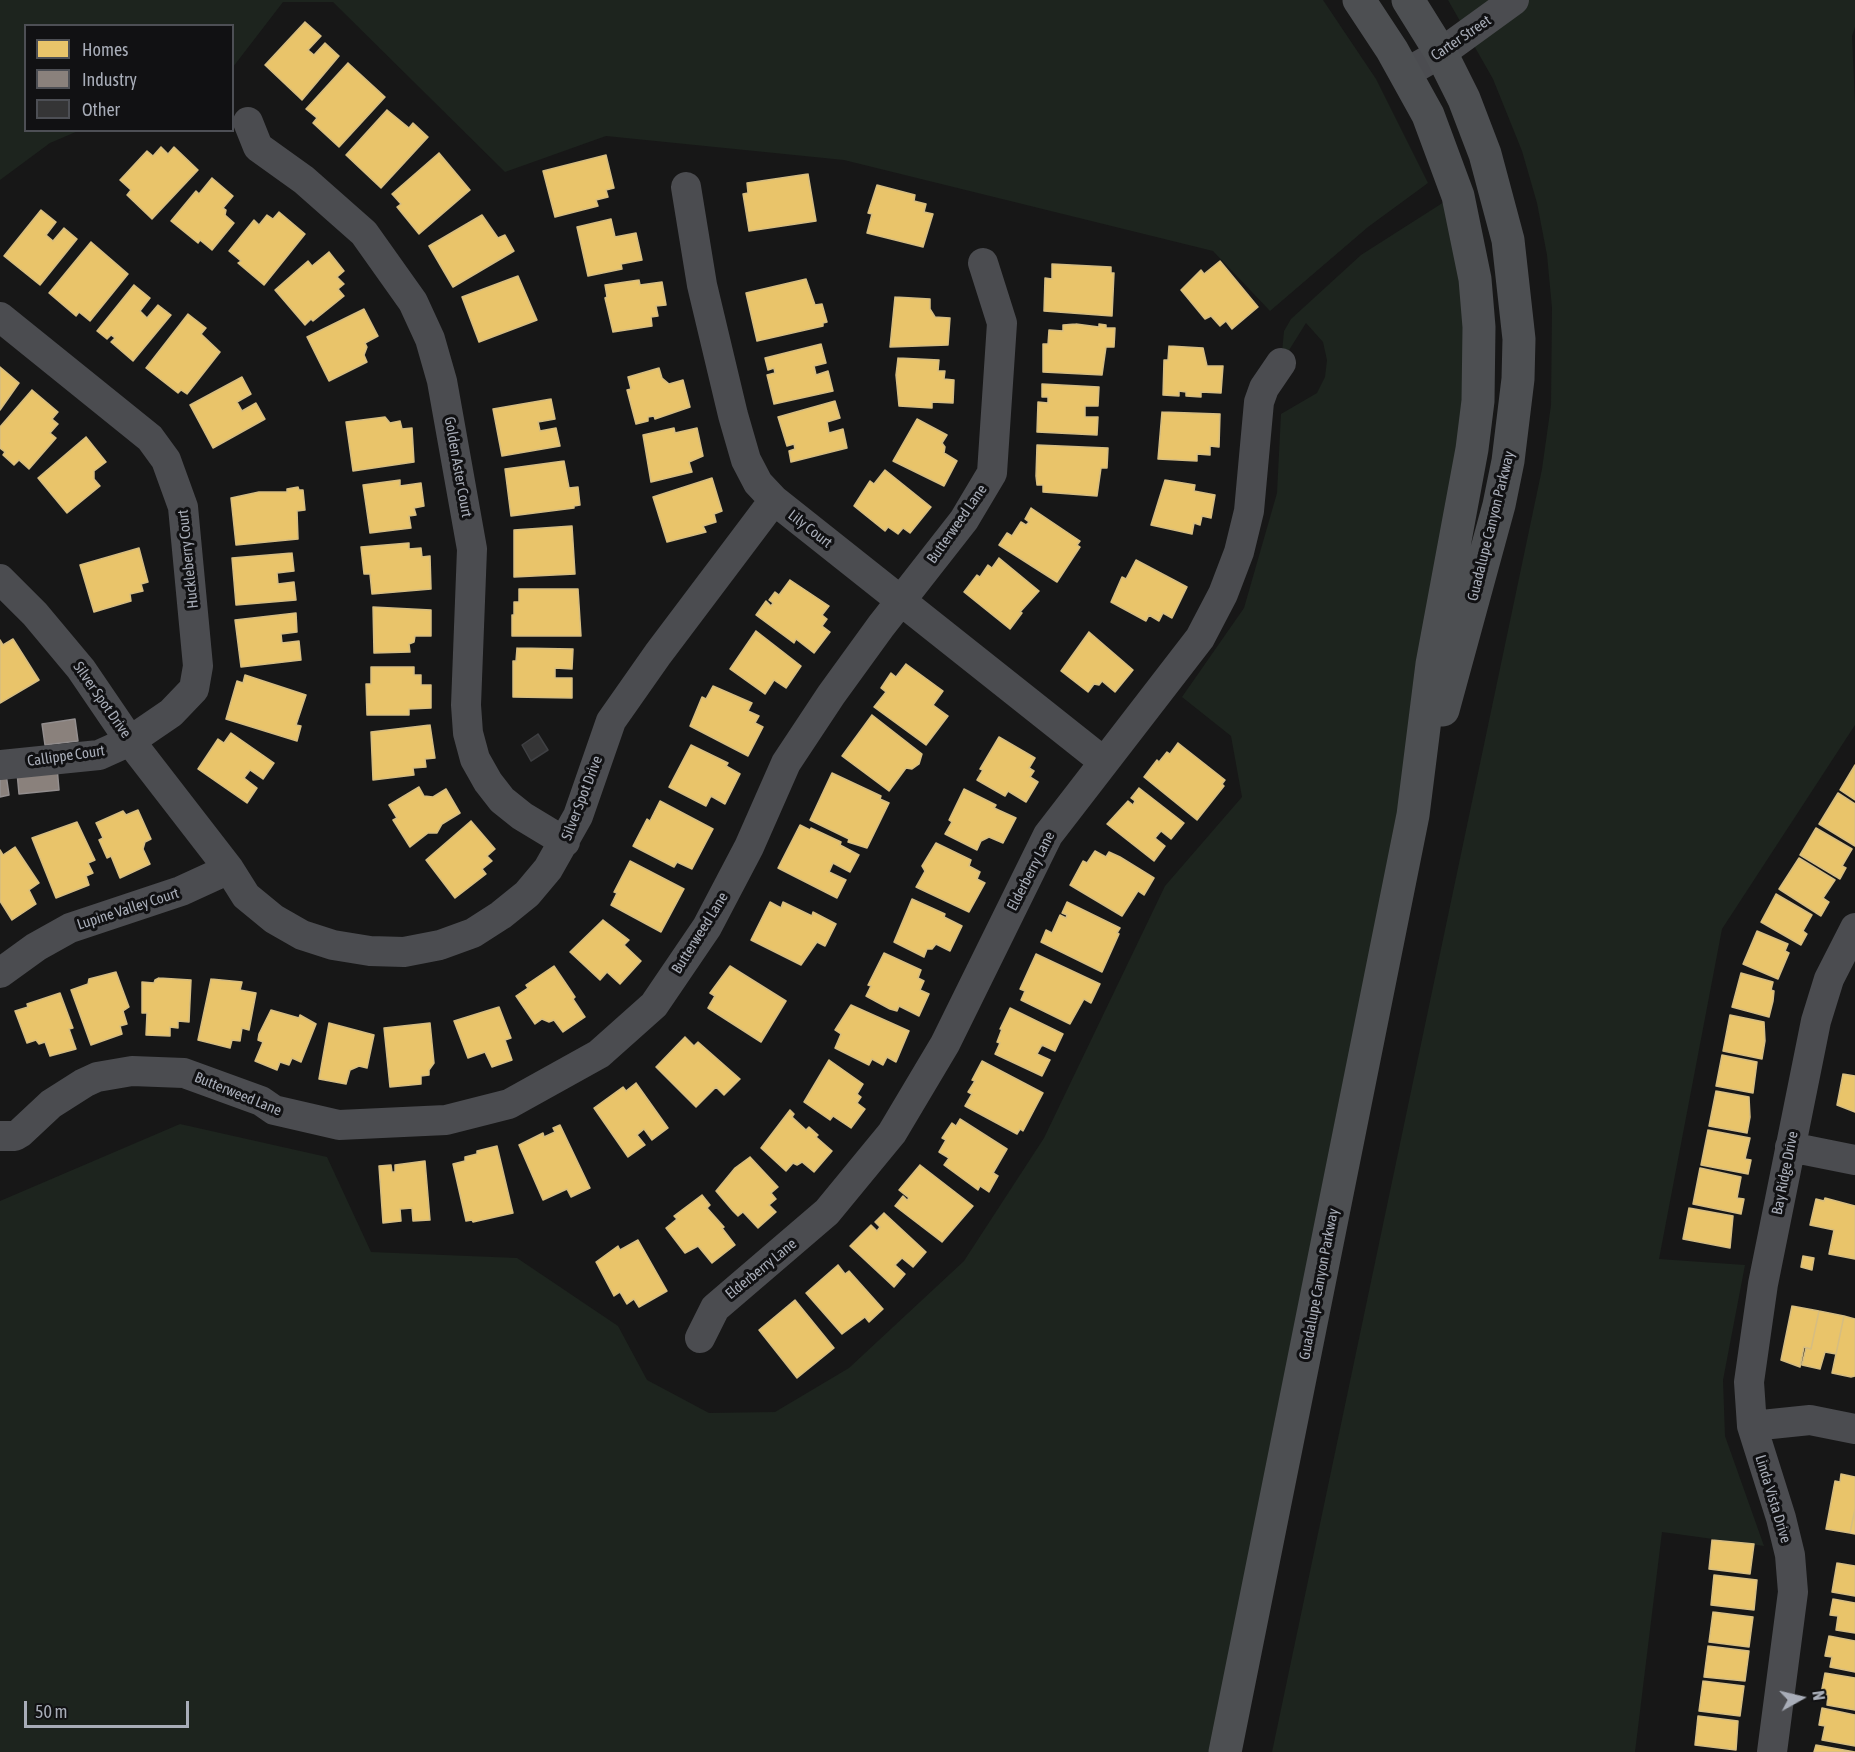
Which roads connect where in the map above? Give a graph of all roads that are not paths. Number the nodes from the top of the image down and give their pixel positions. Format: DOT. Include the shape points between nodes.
graph roads {
  1 [pos="1359,0"];
  2 [pos="1408,0"];
  3 [pos="1514,0"];
  4 [pos="1441,52"];
  5 [pos="1406,73"];
  6 [pos="248,122"];
  7 [pos="686,187"];
  8 [pos="983,263"];
  9 [pos="0,317"];
  10 [pos="1281,363"];
  11 [pos="774,500"];
  12 [pos="0,579"];
  13 [pos="901,601"];
  14 [pos="130,741"];
  15 [pos="1104,762"];
  16 [pos="0,765"];
  17 [pos="1413,815"];
  18 [pos="566,842"];
  19 [pos="229,869"];
  20 [pos="1855,928"];
  21 [pos="0,973"];
  22 [pos="0,1136"];
  23 [pos="1790,1147"];
  24 [pos="1855,1160"];
  25 [pos="700,1338"];
  26 [pos="1752,1426"];
  27 [pos="1855,1430"];
  28 [pos="1226,1752"];
  29 [pos="1772,1752"];
  1 -- 5 [label="main road, Guadalupe Canyon Parkway"];
  2 -- 4 [label="main road, Guadalupe Canyon Parkway"];
  3 -- 4 [label="street, Carter Street"];
  4 -- 5 [label="street, Carter Street"];
  4 -- 17 [label="main road, Guadalupe Canyon Parkway" via="1472,121 1508,240 1516,302 1518,378 1515,422 1500,505"];
  5 -- 17 [label="main road, Guadalupe Canyon Parkway" via="1438,138 1461,207 1475,279 1480,357 1474,441 1432,664"];
  6 -- 18 [label="street, Golden Aster Court" via="258,147 304,180 364,233 394,272 426,330 442,381 472,549 466,705 473,750 488,782 502,800"];
  7 -- 11 [label="street, Lily Court" via="702,285 733,414 747,460 758,483"];
  8 -- 13 [label="street, Butterweed Lane" via="1002,323 992,473 964,520"];
  9 -- 14 [label="street, Huckleberry Court" via="150,438 176,482 183,507 198,666 194,689 171,713"];
  10 -- 15 [label="street, Elderberry Lane" via="1259,402 1247,521 1223,594 1187,657"];
  11 -- 13 [label="street, Lily Court"];
  11 -- 18 [label="street, Silver Spot Drive" via="611,721"];
  12 -- 14 [label="street, Silver Spot Drive" via="58,640"];
  13 -- 15 [label="street, Lily Court"];
  13 -- 22 [label="street, Butterweed Lane" via="786,763 749,847 707,927 654,1005 599,1054 509,1104 446,1120 339,1125 274,1110 261,1101 198,1077 151,1070 97,1077 66,1092 15,1136"];
  14 -- 16 [label="street, Callippe Court" via="99,755"];
  14 -- 19 [label="street, Silver Spot Drive"];
  15 -- 25 [label="street, Elderberry Lane" via="1048,835 940,1054 892,1133 827,1212 715,1308"];
  17 -- 28 [label="main road, Guadalupe Canyon Parkway"];
  18 -- 19 [label="street, Silver Spot Drive" via="527,894 501,915 473,933 440,945 404,951 370,951 302,935 246,896"];
  19 -- 21 [label="street, Lupine Valley Court" via="181,891 70,928"];
  20 -- 23 [label="street, Bay Ridge Drive" via="1829,979 1816,1021"];
  23 -- 24 [label="street"];
  23 -- 26 [label="street, Bay Ridge Drive" via="1763,1284 1749,1382"];
  26 -- 27 [label="street" via="1810,1420"];
  26 -- 29 [label="street, Linda Vista Drive" via="1784,1527 1793,1592"];
}
